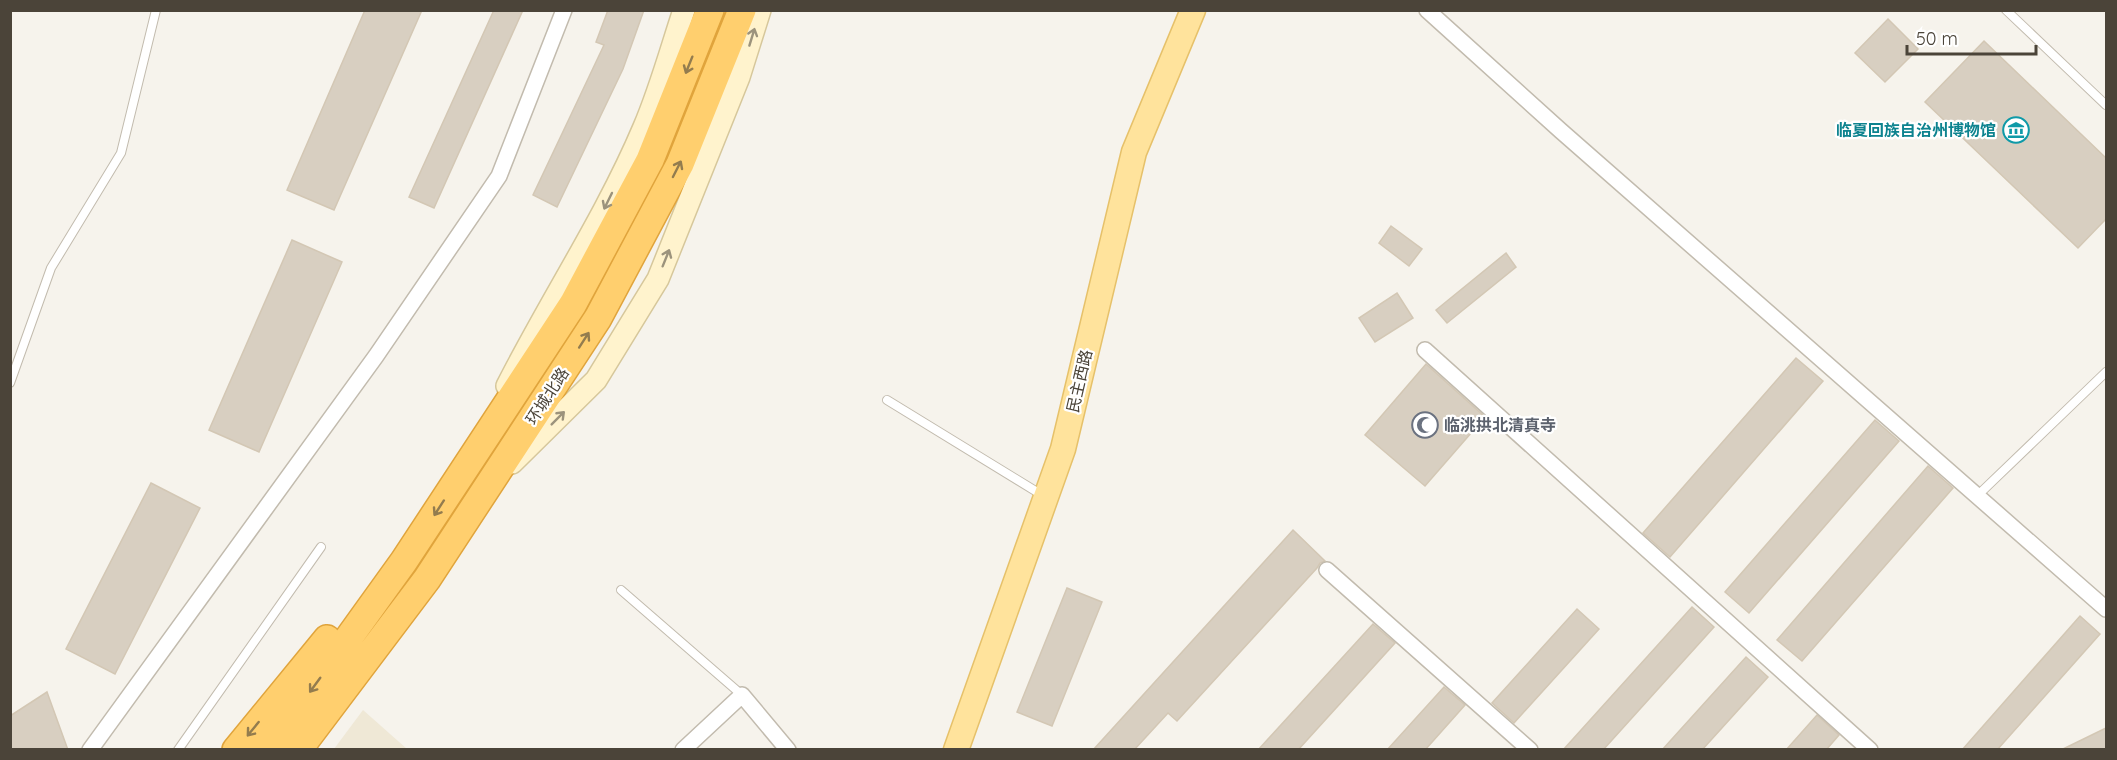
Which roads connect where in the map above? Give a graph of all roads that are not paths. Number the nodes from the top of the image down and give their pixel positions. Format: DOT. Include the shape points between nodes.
graph roads {
  1 [pos="156,10"];
  2 [pos="564,10"];
  3 [pos="684,10"];
  4 [pos="710,10"];
  5 [pos="742,10"];
  6 [pos="760,10"];
  7 [pos="1193,10"];
  8 [pos="1427,10"];
  9 [pos="2006,10"];
  10 [pos="2106,105"];
  11 [pos="1425,350"];
  12 [pos="2106,372"];
  13 [pos="10,383"];
  14 [pos="886,400"];
  15 [pos="461,476"];
  16 [pos="486,488"];
  17 [pos="1977,496"];
  18 [pos="1046,498"];
  19 [pos="464,522"];
  20 [pos="321,547"];
  21 [pos="404,561"];
  22 [pos="1327,570"];
  23 [pos="621,590"];
  24 [pos="2106,609"];
  25 [pos="742,695"];
  26 [pos="90,750"];
  27 [pos="178,750"];
  28 [pos="236,750"];
  29 [pos="268,750"];
  30 [pos="298,750"];
  31 [pos="315,750"];
  32 [pos="683,750"];
  33 [pos="788,750"];
  34 [pos="956,750"];
  35 [pos="1530,750"];
  36 [pos="1870,750"];
  1 -- 13 [label="lane" via="121,153 51,268"];
  2 -- 26 [label="street" via="499,176 376,356"];
  3 -- 15 [label="main road, one-way" via="644,127"];
  4 -- 15 [label="highway, 环城北路, one-way" via="650,159 573,304"];
  16 -- 5 [label="highway, 环城北路, one-way" via="615,287 680,164"];
  16 -- 6 [label="main road, one-way" via="596,380 658,279 739,77"];
  7 -- 18 [label="main road, 民主西路" via="1134,152 1063,449"];
  8 -- 17 [label="street"];
  9 -- 10 [label="lane"];
  11 -- 36 [label="street"];
  12 -- 17 [label="lane"];
  14 -- 18 [label="lane"];
  15 -- 21 [label="highway, 环城北路, one-way"];
  16 -- 19 [label="highway, 环城北路"];
  17 -- 24 [label="street"];
  18 -- 34 [label="main road, 民主西路"];
  19 -- 30 [label="highway, 环城北路" via="427,579"];
  19 -- 31 [label="highway" via="439,581"];
  20 -- 27 [label="lane"];
  21 -- 28 [label="highway, one-way" via="327,639"];
  21 -- 29 [label="highway, 环城北路, one-way"];
  22 -- 35 [label="street"];
  23 -- 25 [label="lane"];
  25 -- 32 [label="street"];
  25 -- 33 [label="street"];
}
